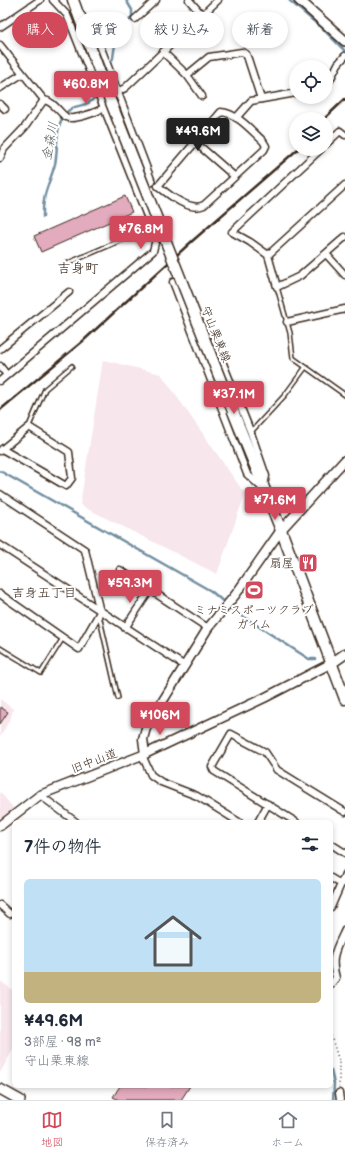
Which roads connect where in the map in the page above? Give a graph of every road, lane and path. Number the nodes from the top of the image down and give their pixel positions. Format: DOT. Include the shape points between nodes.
graph roads {
  1 [pos="40,0"];
  2 [pos="53,0"];
  3 [pos="156,0"];
  4 [pos="188,0"];
  5 [pos="218,0"];
  6 [pos="299,0"];
  7 [pos="73,1"];
  8 [pos="200,12"];
  9 [pos="204,12"];
  10 [pos="135,19"];
  11 [pos="0,27"];
  12 [pos="345,41"];
  13 [pos="0,45"];
  14 [pos="167,48"];
  15 [pos="163,52"];
  16 [pos="345,56"];
  17 [pos="22,74"];
  18 [pos="333,74"];
  19 [pos="187,75"];
  20 [pos="0,88"];
  21 [pos="118,91"];
  22 [pos="102,92"];
  23 [pos="289,94"];
  24 [pos="202,96"];
  25 [pos="261,99"];
  26 [pos="44,100"];
  27 [pos="104,108"];
  28 [pos="236,118"];
  29 [pos="345,135"];
  30 [pos="333,138"];
  31 [pos="195,142"];
  32 [pos="313,156"];
  33 [pos="0,158"];
  34 [pos="234,176"];
  35 [pos="152,182"];
  36 [pos="345,185"];
  37 [pos="158,186"];
  38 [pos="137,191"];
  39 [pos="152,227"];
  40 [pos="345,237"];
  41 [pos="326,254"];
  42 [pos="268,256"];
  43 [pos="66,264"];
  44 [pos="345,275"];
  45 [pos="173,282"];
  46 [pos="277,287"];
  47 [pos="69,292"];
  48 [pos="345,310"];
  49 [pos="287,322"];
  50 [pos="198,347"];
  51 [pos="0,349"];
  52 [pos="0,366"];
  53 [pos="72,366"];
  54 [pos="305,368"];
  55 [pos="7,375"];
  56 [pos="0,381"];
  57 [pos="345,395"];
  58 [pos="28,427"];
  59 [pos="251,433"];
  60 [pos="1,450"];
  61 [pos="345,460"];
  62 [pos="264,488"];
  63 [pos="0,494"];
  64 [pos="281,530"];
  65 [pos="0,545"];
  66 [pos="120,570"];
  67 [pos="150,590"];
  68 [pos="0,594"];
  69 [pos="99,612"];
  70 [pos="125,628"];
  71 [pos="208,628"];
  72 [pos="63,638"];
  73 [pos="0,648"];
  74 [pos="345,654"];
  75 [pos="332,663"];
  76 [pos="185,666"];
  77 [pos="118,698"];
  78 [pos="345,699"];
  79 [pos="143,754"];
  80 [pos="40,795"];
  81 [pos="268,804"];
  82 [pos="345,812"];
  83 [pos="73,820"];
  84 [pos="236,820"];
  85 [pos="259,820"];
  86 [pos="293,820"];
  87 [pos="0,826"];
  88 [pos="333,845"];
  89 [pos="345,853"];
  90 [pos="345,874"];
  91 [pos="333,879"];
  92 [pos="341,884"];
  93 [pos="333,902"];
  94 [pos="0,905"];
  95 [pos="10,914"];
  96 [pos="345,930"];
  97 [pos="333,960"];
  98 [pos="333,968"];
  99 [pos="333,982"];
  100 [pos="333,1042"];
  101 [pos="1,1092"];
  102 [pos="340,1097"];
  103 [pos="20,1100"];
  1 -- 11 [label="street"];
  2 -- 22 [label="street" via="67,15"];
  3 -- 10 [label="street"];
  4 -- 8 [label="street"];
  5 -- 9 [label="street"];
  6 -- 12 [label="main road"];
  7 -- 21 [label="street" via="98,40"];
  7 -- 22 [label="main road, 守山栗東線" via="101,75"];
  13 -- 17 [label="street"];
  14 -- 15 [label="street"];
  15 -- 19 [label="street"];
  15 -- 21 [label="street" via="125,88"];
  16 -- 18 [label="street"];
  17 -- 20 [label="street"];
  17 -- 26 [label="street"];
  19 -- 24 [label="street"];
  19 -- 25 [label="street" via="209,57 242,52 246,54"];
  21 -- 27 [label="street"];
  21 -- 35 [label="street"];
  22 -- 27 [label="street"];
  22 -- 62 [label="main road, 守山栗東線, bridge"];
  23 -- 25 [label="street"];
  25 -- 28 [label="street" via="251,101"];
  26 -- 27 [label="street" via="50,101 67,117 73,118"];
  26 -- 33 [label="street" via="25,127 4,149"];
  27 -- 38 [label="street"];
  28 -- 31 [label="street" via="221,112"];
  28 -- 34 [label="street" via="266,146"];
  29 -- 30 [label="street" via="340,131"];
  31 -- 34 [label="street"];
  31 -- 37 [label="street"];
  32 -- 42 [label="street" via="232,232"];
  34 -- 37 [label="street" via="198,208 190,207"];
  35 -- 37 [label="street"];
  35 -- 38 [label="street"];
  36 -- 42 [label="street"];
  38 -- 39 [label="street"];
  39 -- 43 [label="lane"];
  39 -- 55 [label="street" via="156,239 153,251"];
  40 -- 41 [label="street"];
  41 -- 44 [label="street"];
  41 -- 46 [label="street" via="300,276"];
  42 -- 46 [label="street"];
  45 -- 50 [label="street"];
  46 -- 49 [label="lane"];
  47 -- 51 [label="street"];
  48 -- 49 [label="street"];
  49 -- 54 [label="lane" via="293,358"];
  50 -- 59 [label="street" via="214,341"];
  50 -- 62 [label="street" via="247,474"];
  52 -- 55 [label="street"];
  53 -- 58 [label="lane" via="45,389"];
  54 -- 57 [label="lane"];
  54 -- 59 [label="lane"];
  55 -- 56 [label="street"];
  58 -- 60 [label="street"];
  58 -- 60 [label="street" via="69,452 72,478 66,486"];
  59 -- 62 [label="street" via="266,476"];
  61 -- 64 [label="street"];
  62 -- 64 [label="main road, 守山栗東線"];
  63 -- 69 [label="street" via="85,550"];
  64 -- 71 [label="street"];
  64 -- 75 [label="main road, 守山栗東線"];
  65 -- 69 [label="street"];
  66 -- 67 [label="street"];
  67 -- 70 [label="street"];
  67 -- 71 [label="street"];
  68 -- 72 [label="street"];
  69 -- 70 [label="street"];
  69 -- 72 [label="street" via="79,649"];
  69 -- 77 [label="lane"];
  70 -- 76 [label="street"];
  71 -- 76 [label="street"];
  72 -- 73 [label="lane" via="41,673"];
  74 -- 75 [label="main road"];
  75 -- 78 [label="main road, 守山栗東線"];
  75 -- 79 [label="street, 旧中山道" via="264,698"];
  76 -- 79 [label="street" via="146,728 142,739"];
  79 -- 80 [label="street, 旧中山道"];
  79 -- 84 [label="street" via="151,775 156,779 197,796"];
  80 -- 83 [label="street"];
  80 -- 87 [label="street, 旧中山道"];
  81 -- 82 [label="street" via="214,771 212,767 231,734 264,752 277,770"];
  81 -- 85 [label="street"];
  81 -- 86 [label="street"];
  88 -- 89 [label="street"];
  90 -- 92 [label="street"];
  91 -- 92 [label="street"];
  92 -- 93 [label="street"];
  94 -- 95 [label="street"];
  96 -- 97 [label="street"];
  98 -- 99 [label="street" via="336,978"];
  100 -- 102 [label="path" via="339,1061"];
  101 -- 103 [label="main road"];
}
